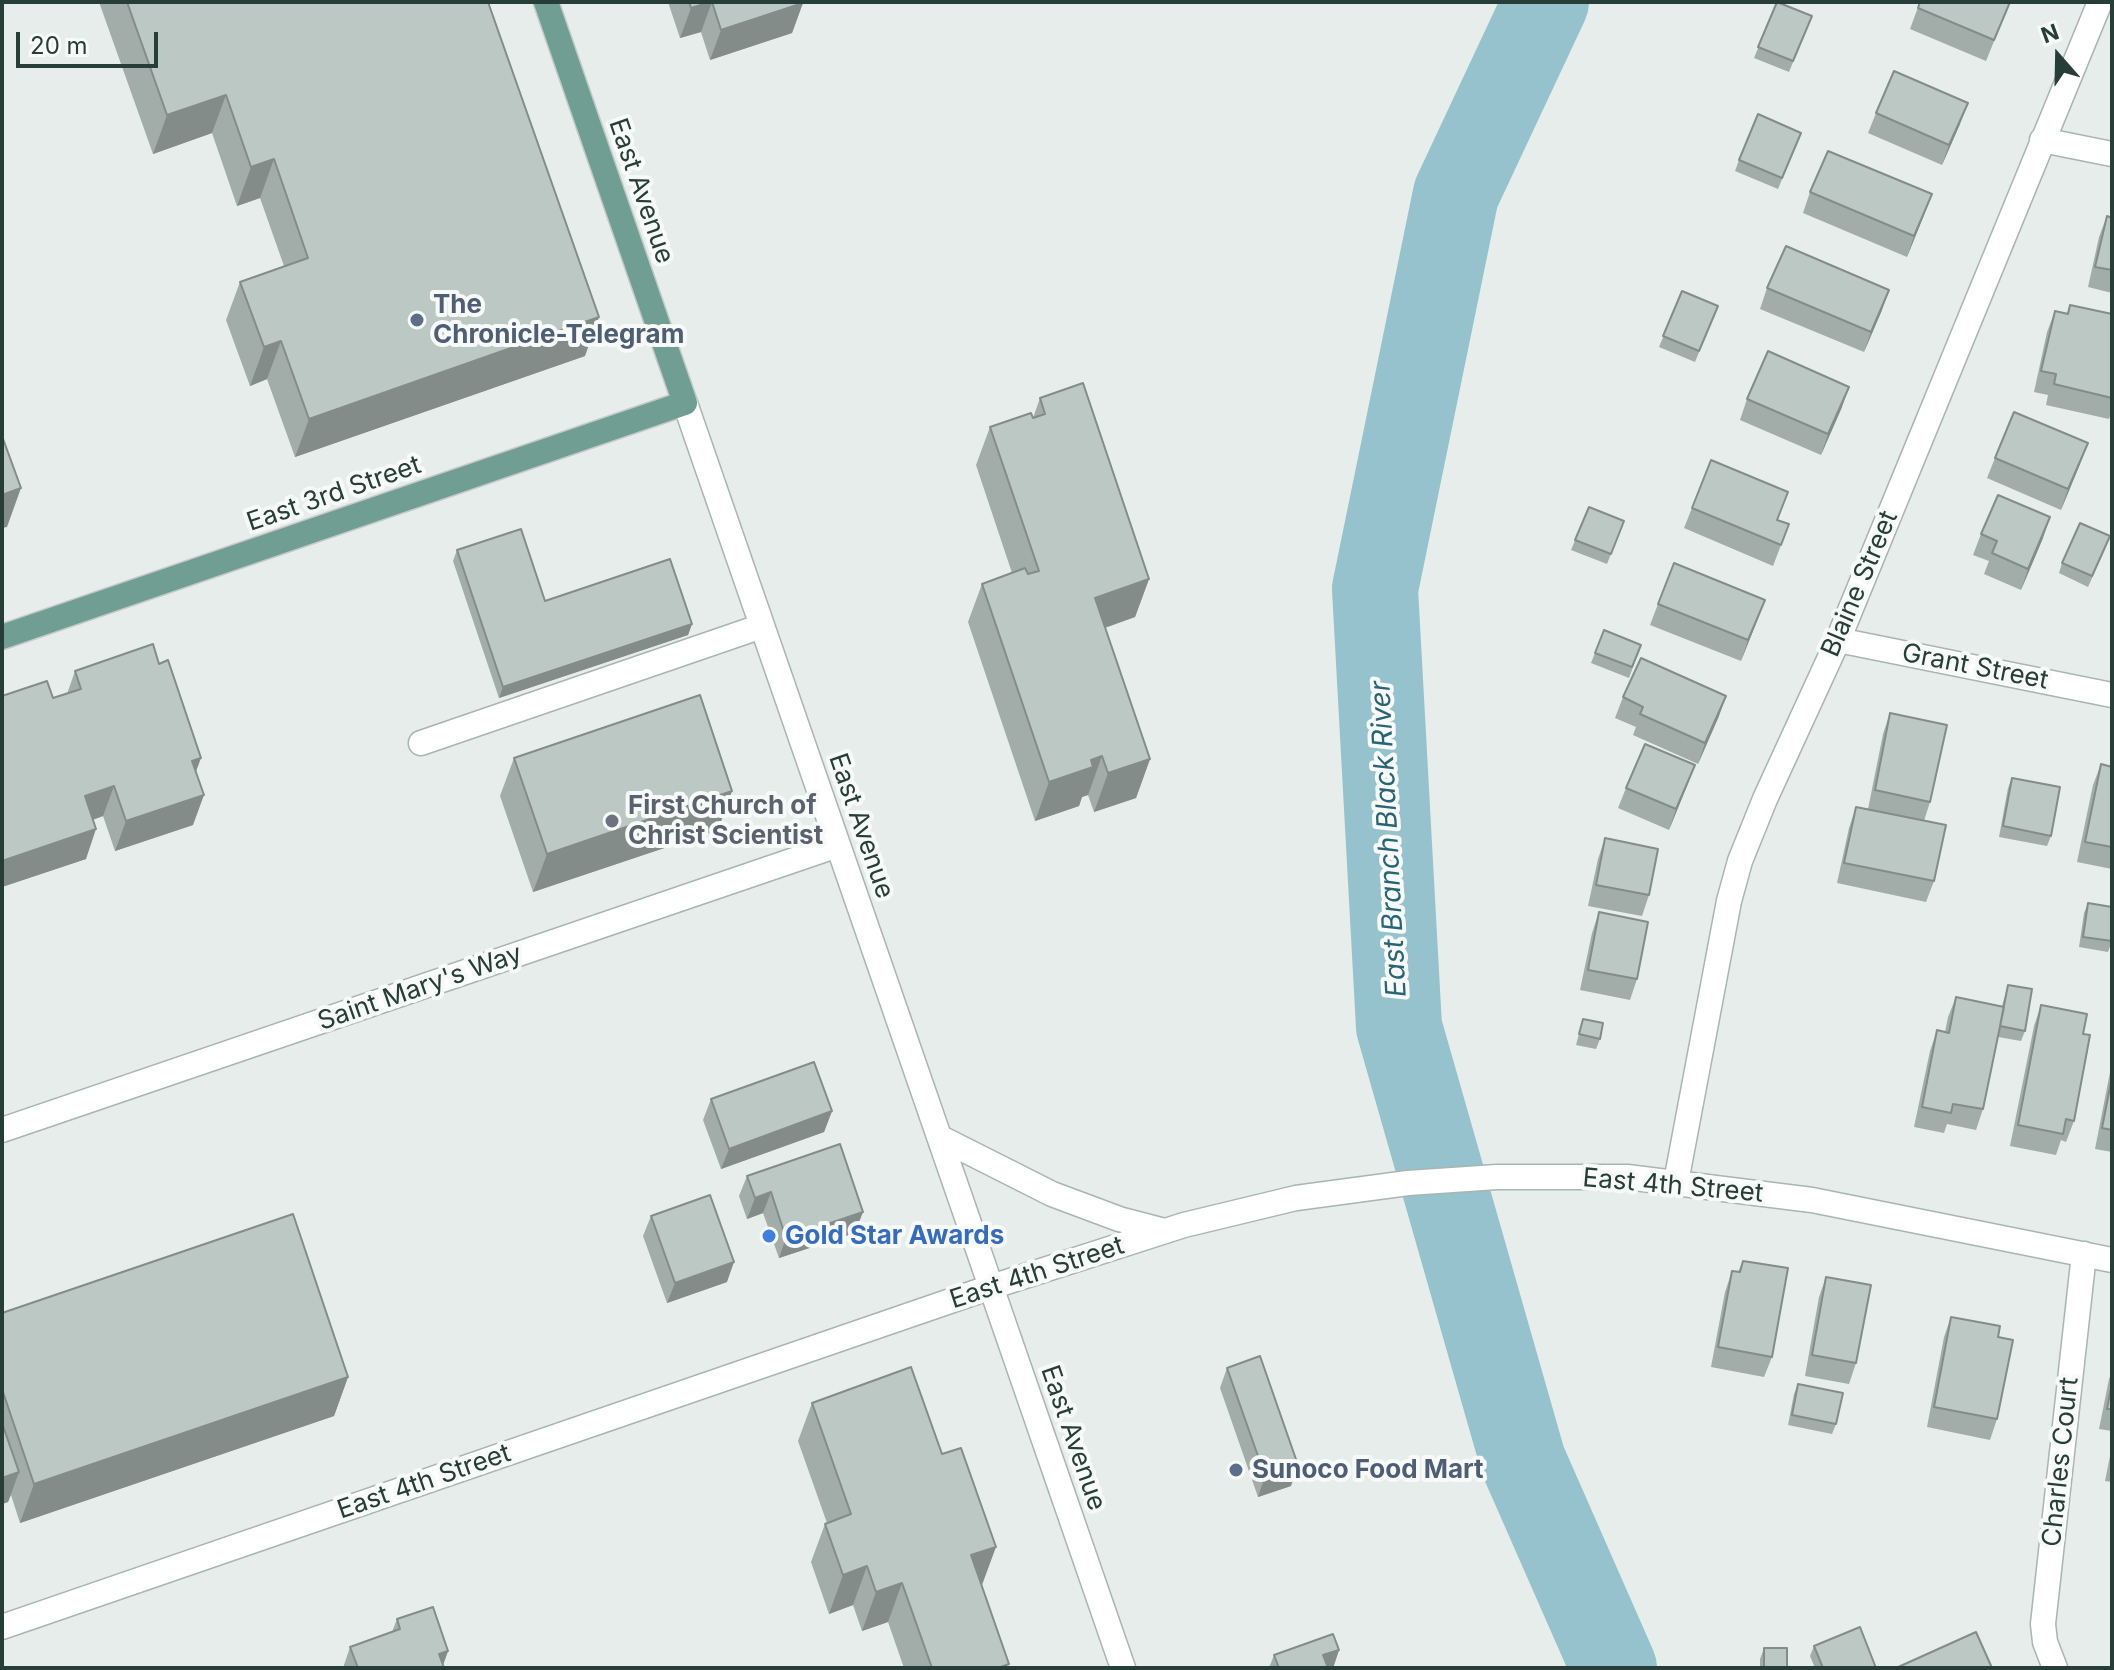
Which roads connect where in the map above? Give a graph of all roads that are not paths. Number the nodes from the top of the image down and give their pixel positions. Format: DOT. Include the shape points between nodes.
graph roads {
  1 [pos="546,2"];
  2 [pos="2100,2"];
  3 [pos="2042,140"];
  4 [pos="2112,154"];
  5 [pos="685,403"];
  6 [pos="762,626"];
  7 [pos="2,637"];
  8 [pos="1838,640"];
  9 [pos="2112,695"];
  10 [pos="421,743"];
  11 [pos="838,845"];
  12 [pos="2,1130"];
  13 [pos="939,1137"];
  14 [pos="1676,1182"];
  15 [pos="1174,1228"];
  16 [pos="2084,1254"];
  17 [pos="2112,1260"];
  18 [pos="991,1287"];
  19 [pos="2,1627"];
  20 [pos="1123,1668"];
  21 [pos="2055,1668"];
  1 -- 5 [label="main road, East Avenue"];
  2 -- 3 [label="street, Blaine Street"];
  3 -- 4 [label="street"];
  3 -- 8 [label="street, Blaine Street"];
  5 -- 6 [label="street, East Avenue"];
  5 -- 7 [label="main road, East 3rd Street"];
  6 -- 10 [label="street"];
  6 -- 11 [label="street, East Avenue"];
  8 -- 9 [label="street, Grant Street"];
  8 -- 14 [label="street, Blaine Street" via="1740,861"];
  11 -- 12 [label="street, Saint Mary's Way"];
  11 -- 13 [label="street, East Avenue"];
  13 -- 15 [label="street" via="1052,1194 1119,1219"];
  13 -- 18 [label="street, East Avenue"];
  14 -- 15 [label="street, East 4th Street" via="1497,1177 1367,1187"];
  14 -- 16 [label="street, East 4th Street" via="1812,1200"];
  15 -- 18 [label="street, East 4th Street"];
  16 -- 17 [label="street, East 4th Street"];
  16 -- 21 [label="street, Charles Court" via="2043,1624"];
  18 -- 19 [label="street, East 4th Street"];
  18 -- 20 [label="street, East Avenue"];
}
